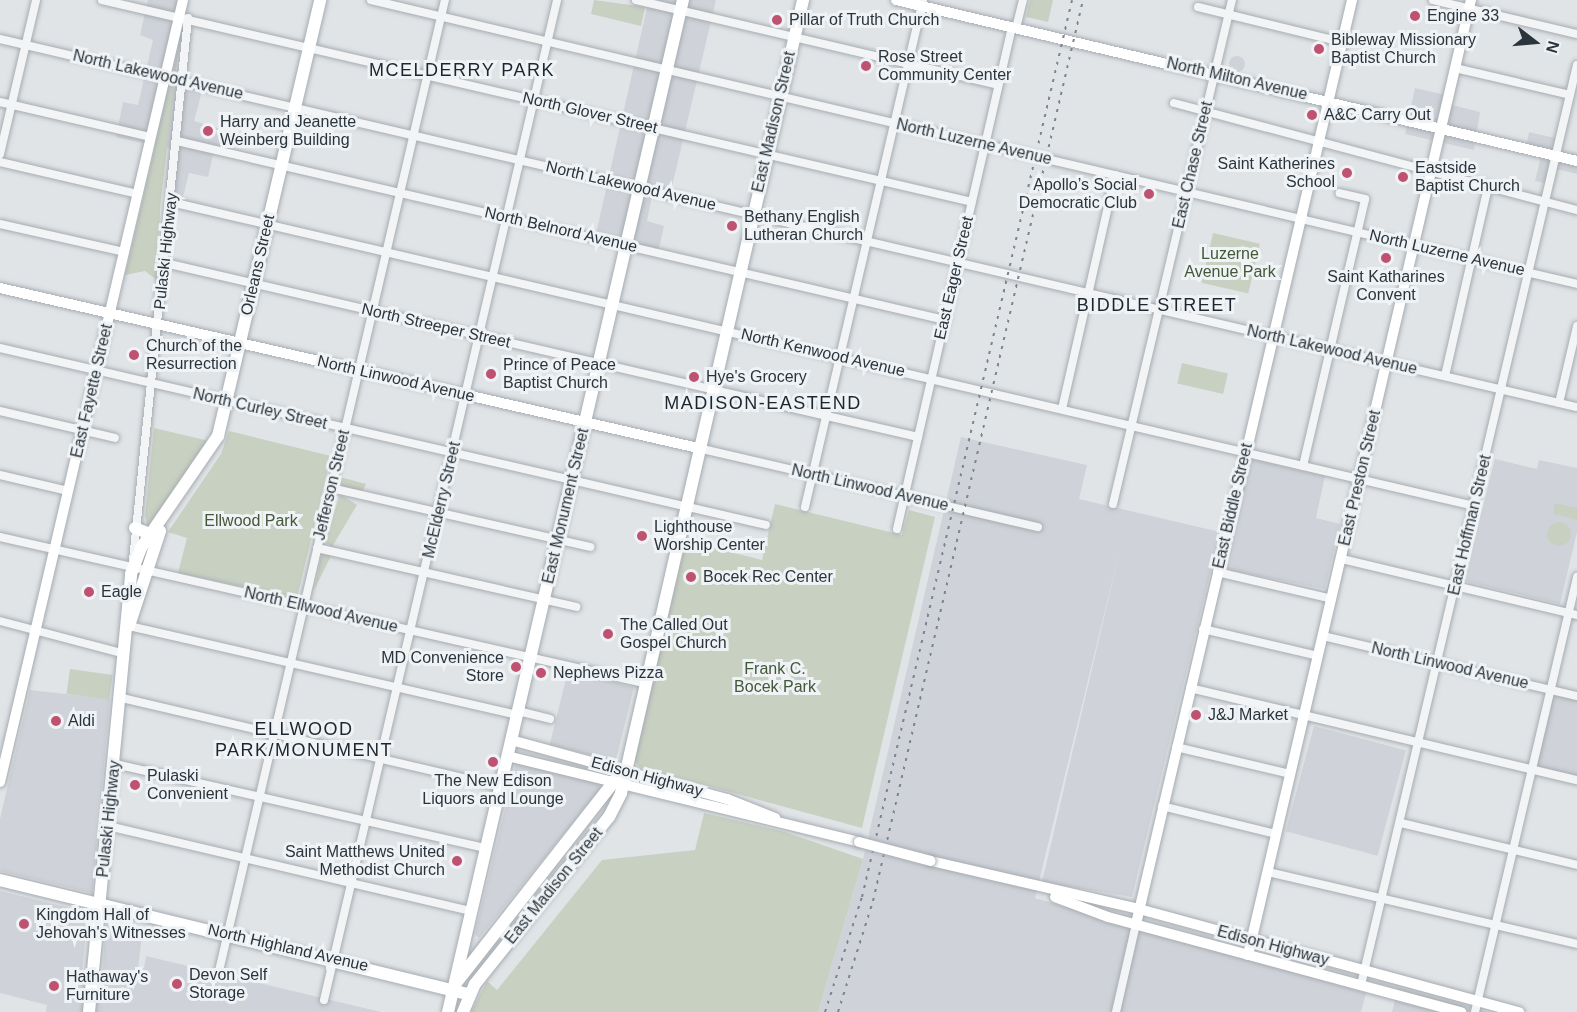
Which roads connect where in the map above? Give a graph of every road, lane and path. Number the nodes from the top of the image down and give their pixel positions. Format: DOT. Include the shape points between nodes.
graph roads {
  1 [pos="36,0"];
  2 [pos="102,0"];
  3 [pos="183,0"];
  4 [pos="320,0"];
  5 [pos="371,0"];
  6 [pos="445,0"];
  7 [pos="557,0"];
  8 [pos="636,0"];
  9 [pos="803,0"];
  10 [pos="896,0"];
  11 [pos="1023,0"];
  12 [pos="1232,0"];
  13 [pos="1352,0"];
  14 [pos="1433,0"];
  15 [pos="923,3"];
  16 [pos="1470,4"];
  17 [pos="682,5"];
  18 [pos="1198,8"];
  19 [pos="1228,15"];
  20 [pos="184,17"];
  21 [pos="441,17"];
  22 [pos="1014,28"];
  23 [pos="1577,34"];
  24 [pos="794,37"];
  25 [pos="0,39"];
  26 [pos="548,42"];
  27 [pos="1342,42"];
  28 [pos="26,45"];
  29 [pos="309,47"];
  30 [pos="908,64"];
  31 [pos="1577,65"];
  32 [pos="1455,68"];
  33 [pos="667,70"];
  34 [pos="1214,74"];
  35 [pos="428,75"];
  36 [pos="165,76"];
  37 [pos="183,80"];
  38 [pos="998,86"];
  39 [pos="1570,95"];
  40 [pos="780,96"];
  41 [pos="535,100"];
  42 [pos="1328,100"];
  43 [pos="0,102"];
  44 [pos="1174,103"];
  45 [pos="12,104"];
  46 [pos="295,106"];
  47 [pos="1205,112"];
  48 [pos="894,123"];
  49 [pos="654,128"];
  50 [pos="1441,129"];
  51 [pos="414,135"];
  52 [pos="151,136"];
  53 [pos="177,141"];
  54 [pos="1318,142"];
  55 [pos="985,145"];
  56 [pos="0,154"];
  57 [pos="767,154"];
  58 [pos="1556,156"];
  59 [pos="521,160"];
  60 [pos="1577,161"];
  61 [pos="0,162"];
  62 [pos="281,165"];
  63 [pos="1431,171"];
  64 [pos="1115,175"];
  65 [pos="881,181"];
  66 [pos="1488,186"];
  67 [pos="640,188"];
  68 [pos="1186,192"];
  69 [pos="400,193"];
  70 [pos="138,194"];
  71 [pos="1340,194"];
  72 [pos="1545,201"];
  73 [pos="171,202"];
  74 [pos="972,202"];
  75 [pos="1577,210"];
  76 [pos="753,214"];
  77 [pos="508,218"];
  78 [pos="1300,218"];
  79 [pos="0,224"];
  80 [pos="267,225"];
  81 [pos="1357,232"];
  82 [pos="867,241"];
  83 [pos="626,245"];
  84 [pos="1414,245"];
  85 [pos="124,252"];
  86 [pos="386,252"];
  87 [pos="1472,259"];
  88 [pos="958,262"];
  89 [pos="165,263"];
  90 [pos="739,272"];
  91 [pos="1529,272"];
  92 [pos="494,277"];
  93 [pos="254,284"];
  94 [pos="1577,284"];
  95 [pos="0,288"];
  96 [pos="1088,293"];
  97 [pos="854,298"];
  98 [pos="613,304"];
  99 [pos="1159,309"];
  100 [pos="372,311"];
  101 [pos="110,313"];
  102 [pos="945,320"];
  103 [pos="158,325"];
  104 [pos="1577,326"];
  105 [pos="725,330"];
  106 [pos="480,336"];
  107 [pos="1272,336"];
  108 [pos="240,343"];
  109 [pos="0,348"];
  110 [pos="1330,350"];
  111 [pos="840,357"];
  112 [pos="599,363"];
  113 [pos="1386,363"];
  114 [pos="97,369"];
  115 [pos="359,370"];
  116 [pos="1445,376"];
  117 [pos="931,378"];
  118 [pos="152,383"];
  119 [pos="712,388"];
  120 [pos="1501,390"];
  121 [pos="466,395"];
  122 [pos="226,401"];
  123 [pos="1559,403"];
  124 [pos="1577,407"];
  125 [pos="1062,409"];
  126 [pos="0,411"];
  127 [pos="826,416"];
  128 [pos="585,423"];
  129 [pos="1131,426"];
  130 [pos="345,429"];
  131 [pos="82,430"];
  132 [pos="918,437"];
  133 [pos="116,438"];
  134 [pos="698,448"];
  135 [pos="1245,453"];
  136 [pos="452,454"];
  137 [pos="1303,466"];
  138 [pos="0,475"];
  139 [pos="813,475"];
  140 [pos="1359,479"];
  141 [pos="572,480"];
  142 [pos="331,488"];
  143 [pos="68,491"];
  144 [pos="904,496"];
  145 [pos="1113,504"];
  146 [pos="684,506"];
  147 [pos="1474,506"];
  148 [pos="805,507"];
  149 [pos="439,513"];
  150 [pos="166,517"];
  151 [pos="766,525"];
  152 [pos="1038,527"];
  153 [pos="135,528"];
  154 [pos="897,529"];
  155 [pos="150,534"];
  156 [pos="0,537"];
  157 [pos="558,539"];
  158 [pos="590,547"];
  159 [pos="317,548"];
  160 [pos="55,550"];
  161 [pos="1342,559"];
  162 [pos="133,568"];
  163 [pos="146,570"];
  164 [pos="425,572"];
  165 [pos="1217,572"];
  166 [pos="1577,577"];
  167 [pos="1456,586"];
  168 [pos="544,599"];
  169 [pos="1332,599"];
  170 [pos="138,602"];
  171 [pos="304,606"];
  172 [pos="576,607"];
  173 [pos="1573,614"];
  174 [pos="0,621"];
  175 [pos="129,626"];
  176 [pos="1203,630"];
  177 [pos="35,631"];
  178 [pos="411,631"];
  179 [pos="1323,636"];
  180 [pos="126,654"];
  181 [pos="1318,656"];
  182 [pos="530,658"];
  183 [pos="290,663"];
  184 [pos="1438,663"];
  185 [pos="643,683"];
  186 [pos="397,688"];
  187 [pos="1190,688"];
  188 [pos="1551,690"];
  189 [pos="1577,696"];
  190 [pos="122,698"];
  191 [pos="517,713"];
  192 [pos="1304,715"];
  193 [pos="550,719"];
  194 [pos="274,734"];
  195 [pos="511,740"];
  196 [pos="1420,742"];
  197 [pos="1176,747"];
  198 [pos="3,753"];
  199 [pos="507,756"];
  200 [pos="381,759"];
  201 [pos="115,764"];
  202 [pos="1532,769"];
  203 [pos="623,770"];
  204 [pos="1290,774"];
  205 [pos="1577,780"];
  206 [pos="0,782"];
  207 [pos="619,783"];
  208 [pos="500,787"];
  209 [pos="260,796"];
  210 [pos="1162,806"];
  211 [pos="366,820"];
  212 [pos="781,821"];
  213 [pos="1401,823"];
  214 [pos="108,826"];
  215 [pos="1276,834"];
  216 [pos="486,848"];
  217 [pos="1513,850"];
  218 [pos="245,858"];
  219 [pos="1577,865"];
  220 [pos="1268,872"];
  221 [pos="0,880"];
  222 [pos="352,883"];
  223 [pos="1026,886"];
  224 [pos="1382,897"];
  225 [pos="100,905"];
  226 [pos="1139,909"];
  227 [pos="471,911"];
  228 [pos="1136,924"];
  229 [pos="1496,924"];
  230 [pos="227,934"];
  231 [pos="1252,940"];
  232 [pos="1577,944"];
  233 [pos="1248,955"];
  234 [pos="334,959"];
  235 [pos="1365,970"];
  236 [pos="219,971"];
  237 [pos="1361,985"];
  238 [pos="453,986"];
  239 [pos="469,994"];
  240 [pos="324,1000"];
  241 [pos="1478,1000"];
  242 [pos="89,1012"];
  243 [pos="447,1012"];
  244 [pos="463,1012"];
  245 [pos="1116,1012"];
  246 [pos="1461,1012"];
  247 [pos="1475,1012"];
  248 [pos="1519,1012"];
  1 -- 28 [label="street"];
  2 -- 20 [label="street, North Glover Street"];
  3 -- 20 [label="street, East Fayette Street"];
  4 -- 29 [label="main road, Orleans Street"];
  5 -- 21 [label="street, North Luzerne Avenue"];
  6 -- 21 [label="street, Jefferson Street"];
  7 -- 26 [label="street, McElderry Street"];
  8 -- 17 [label="street"];
  9 -- 24 [label="main road, East Madison Street"];
  10 -- 15 [label="street, North Milton Avenue"];
  11 -- 22 [label="street, East Eager Street"];
  12 -- 19 [label="street, East Chase Street"];
  13 -- 27 [label="street, East Biddle Street"];
  14 -- 16 [label="street"];
  15 -- 22 [label="street, North Milton Avenue"];
  15 -- 30 [label="street"];
  16 -- 23 [label="street"];
  16 -- 32 [label="street, East Preston Street"];
  17 -- 24 [label="street"];
  17 -- 33 [label="main road, East Monument Street"];
  18 -- 19 [label="street"];
  19 -- 27 [label="street"];
  19 -- 34 [label="street, East Chase Street"];
  20 -- 29 [label="street, North Glover Street"];
  20 -- 36 [label="street, East Fayette Street"];
  20 -- 37 [label="street, Pulaski Highway"];
  21 -- 26 [label="street, North Luzerne Avenue"];
  21 -- 35 [label="street, Jefferson Street"];
  22 -- 34 [label="street, North Milton Avenue"];
  22 -- 38 [label="street, East Eager Street"];
  24 -- 30 [label="street"];
  24 -- 40 [label="main road, East Madison Street"];
  25 -- 28 [label="street, North Lakewood Avenue"];
  26 -- 33 [label="street, North Luzerne Avenue"];
  26 -- 41 [label="street, McElderry Street"];
  27 -- 42 [label="street, East Biddle Street"];
  28 -- 36 [label="street, North Lakewood Avenue"];
  28 -- 45 [label="street"];
  29 -- 35 [label="street, North Glover Street"];
  29 -- 46 [label="main road, Orleans Street"];
  30 -- 38 [label="street"];
  30 -- 48 [label="street"];
  31 -- 39 [label="street, East Hoffman Street"];
  32 -- 39 [label="street"];
  32 -- 50 [label="street, East Preston Street"];
  33 -- 40 [label="street, North Luzerne Avenue"];
  33 -- 49 [label="main road, East Monument Street"];
  34 -- 42 [label="street, North Milton Avenue"];
  34 -- 47 [label="street, East Chase Street"];
  35 -- 41 [label="street, North Glover Street"];
  35 -- 51 [label="street, Jefferson Street"];
  36 -- 37 [label="street, North Lakewood Avenue"];
  36 -- 52 [label="street, East Fayette Street"];
  37 -- 46 [label="street, North Lakewood Avenue"];
  37 -- 53 [label="street, Pulaski Highway"];
  38 -- 55 [label="street, East Eager Street"];
  39 -- 58 [label="street, East Hoffman Street"];
  40 -- 48 [label="street, North Luzerne Avenue"];
  40 -- 57 [label="main road, East Madison Street"];
  41 -- 49 [label="street, North Glover Street"];
  41 -- 59 [label="street, McElderry Street"];
  42 -- 50 [label="street, North Milton Avenue"];
  42 -- 54 [label="street, East Biddle Street"];
  43 -- 45 [label="street"];
  44 -- 47 [label="street"];
  45 -- 52 [label="street"];
  45 -- 56 [label="street"];
  46 -- 51 [label="street, North Lakewood Avenue"];
  46 -- 62 [label="main road, Orleans Street"];
  47 -- 54 [label="street"];
  47 -- 68 [label="street, East Chase Street"];
  48 -- 55 [label="street, North Luzerne Avenue"];
  48 -- 65 [label="street"];
  49 -- 57 [label="street, North Glover Street"];
  49 -- 67 [label="main road, East Monument Street"];
  50 -- 58 [label="street, North Milton Avenue"];
  50 -- 63 [label="street, East Preston Street"];
  51 -- 59 [label="street, North Lakewood Avenue"];
  51 -- 69 [label="street, Jefferson Street"];
  52 -- 70 [label="street, East Fayette Street"];
  53 -- 62 [label="street, North Belnord Avenue"];
  53 -- 73 [label="street, Pulaski Highway"];
  54 -- 63 [label="street"];
  54 -- 78 [label="street, East Biddle Street"];
  55 -- 64 [label="street, North Luzerne Avenue"];
  55 -- 74 [label="street, East Eager Street"];
  57 -- 65 [label="street, North Glover Street"];
  57 -- 76 [label="main road, East Madison Street"];
  58 -- 60 [label="street, North Milton Avenue"];
  58 -- 72 [label="street, East Hoffman Street"];
  59 -- 67 [label="street, North Lakewood Avenue"];
  59 -- 77 [label="street, McElderry Street"];
  61 -- 70 [label="street"];
  62 -- 69 [label="street, North Belnord Avenue"];
  62 -- 80 [label="main road, Orleans Street"];
  63 -- 66 [label="street"];
  63 -- 84 [label="street, East Preston Street"];
  64 -- 68 [label="street, North Luzerne Avenue"];
  64 -- 96 [label="street"];
  65 -- 74 [label="street, North Glover Street"];
  65 -- 82 [label="street"];
  66 -- 72 [label="street"];
  66 -- 87 [label="street"];
  67 -- 76 [label="street, North Lakewood Avenue"];
  67 -- 83 [label="main road, East Monument Street"];
  68 -- 78 [label="street, North Luzerne Avenue"];
  68 -- 99 [label="street, East Chase Street"];
  69 -- 77 [label="street, North Belnord Avenue"];
  69 -- 86 [label="street, Jefferson Street"];
  70 -- 85 [label="street, East Fayette Street"];
  71 -- 81 [label="street" via="1365,199"];
  72 -- 75 [label="street"];
  72 -- 91 [label="street, East Hoffman Street"];
  73 -- 80 [label="street, North Kenwood Avenue"];
  73 -- 89 [label="street, Pulaski Highway"];
  74 -- 88 [label="street, East Eager Street"];
  76 -- 82 [label="street, North Lakewood Avenue"];
  76 -- 90 [label="main road, East Madison Street"];
  77 -- 83 [label="street, North Belnord Avenue"];
  77 -- 92 [label="street, McElderry Street"];
  78 -- 81 [label="street, North Luzerne Avenue"];
  78 -- 107 [label="street, East Biddle Street"];
  79 -- 85 [label="street"];
  80 -- 86 [label="street, North Kenwood Avenue"];
  80 -- 93 [label="main road, Orleans Street"];
  81 -- 84 [label="street, North Luzerne Avenue"];
  81 -- 110 [label="street"];
  82 -- 88 [label="street, North Lakewood Avenue"];
  82 -- 97 [label="street"];
  83 -- 90 [label="street, North Belnord Avenue"];
  83 -- 98 [label="main road, East Monument Street"];
  84 -- 87 [label="street, North Luzerne Avenue"];
  84 -- 113 [label="street, East Preston Street"];
  85 -- 101 [label="street, East Fayette Street"];
  86 -- 92 [label="street, North Kenwood Avenue"];
  86 -- 100 [label="street, Jefferson Street"];
  87 -- 91 [label="street, North Luzerne Avenue"];
  87 -- 116 [label="street"];
  88 -- 96 [label="street, North Lakewood Avenue"];
  88 -- 102 [label="street, East Eager Street"];
  89 -- 93 [label="street, North Streeper Street"];
  89 -- 103 [label="street, Pulaski Highway"];
  90 -- 97 [label="street, North Belnord Avenue"];
  90 -- 105 [label="main road, East Madison Street"];
  91 -- 94 [label="street, North Luzerne Avenue"];
  91 -- 120 [label="street, East Hoffman Street"];
  92 -- 98 [label="street, North Kenwood Avenue"];
  92 -- 106 [label="street, McElderry Street"];
  93 -- 100 [label="street, North Streeper Street"];
  93 -- 108 [label="main road, Orleans Street"];
  95 -- 101 [label="street, North Linwood Avenue"];
  96 -- 99 [label="street, North Lakewood Avenue"];
  96 -- 125 [label="street"];
  97 -- 102 [label="street, North Belnord Avenue"];
  97 -- 111 [label="street"];
  98 -- 105 [label="street, North Kenwood Avenue"];
  98 -- 112 [label="main road, East Monument Street"];
  99 -- 107 [label="street, North Lakewood Avenue"];
  99 -- 129 [label="street, East Chase Street"];
  100 -- 106 [label="street, North Streeper Street"];
  100 -- 115 [label="street, Jefferson Street"];
  101 -- 103 [label="street, North Linwood Avenue"];
  101 -- 114 [label="street, East Fayette Street"];
  102 -- 117 [label="street, East Eager Street"];
  103 -- 108 [label="street, North Linwood Avenue"];
  103 -- 118 [label="street, Pulaski Highway"];
  104 -- 123 [label="street"];
  105 -- 111 [label="street, North Kenwood Avenue"];
  105 -- 119 [label="main road, East Madison Street"];
  106 -- 112 [label="street, North Streeper Street"];
  106 -- 121 [label="street, McElderry Street"];
  107 -- 110 [label="street, North Lakewood Avenue"];
  107 -- 135 [label="street, East Biddle Street"];
  108 -- 115 [label="street, North Linwood Avenue"];
  108 -- 122 [label="main road, Orleans Street"];
  109 -- 114 [label="street, North Curley Street"];
  110 -- 113 [label="street, North Lakewood Avenue"];
  110 -- 137 [label="street"];
  111 -- 117 [label="street, North Kenwood Avenue"];
  111 -- 127 [label="street"];
  112 -- 119 [label="street, North Streeper Street"];
  112 -- 128 [label="main road, East Monument Street"];
  113 -- 116 [label="street, North Lakewood Avenue"];
  113 -- 140 [label="street, East Preston Street"];
  114 -- 118 [label="street, North Curley Street"];
  114 -- 131 [label="street, East Fayette Street"];
  115 -- 121 [label="street, North Linwood Avenue"];
  115 -- 130 [label="street, Jefferson Street"];
  116 -- 120 [label="street, North Lakewood Avenue"];
  117 -- 125 [label="street, North Kenwood Avenue"];
  117 -- 132 [label="street, East Eager Street"];
  118 -- 122 [label="street, North Curley Street"];
  118 -- 153 [label="street, Pulaski Highway"];
  119 -- 127 [label="street, North Streeper Street"];
  119 -- 134 [label="main road, East Madison Street"];
  120 -- 123 [label="street, North Lakewood Avenue"];
  120 -- 147 [label="street, East Hoffman Street"];
  121 -- 128 [label="street, North Linwood Avenue"];
  121 -- 136 [label="street, McElderry Street"];
  122 -- 130 [label="street, North Curley Street"];
  122 -- 150 [label="main road, Orleans Street" via="214,445"];
  123 -- 124 [label="street, North Lakewood Avenue"];
  125 -- 129 [label="street, North Kenwood Avenue"];
  126 -- 131 [label="street"];
  127 -- 132 [label="street, North Streeper Street"];
  127 -- 139 [label="street"];
  128 -- 134 [label="street, North Linwood Avenue"];
  128 -- 141 [label="main road, East Monument Street"];
  129 -- 135 [label="street, North Kenwood Avenue"];
  129 -- 145 [label="street, East Chase Street"];
  130 -- 136 [label="street, North Curley Street"];
  130 -- 142 [label="street, Jefferson Street"];
  131 -- 133 [label="street"];
  131 -- 143 [label="street, East Fayette Street"];
  132 -- 144 [label="street, East Eager Street"];
  134 -- 139 [label="street, North Linwood Avenue"];
  134 -- 146 [label="main road, East Madison Street"];
  135 -- 137 [label="street, North Kenwood Avenue"];
  135 -- 165 [label="street, East Biddle Street"];
  136 -- 141 [label="street, North Curley Street"];
  136 -- 149 [label="street, McElderry Street"];
  137 -- 140 [label="street, North Kenwood Avenue"];
  138 -- 143 [label="street"];
  139 -- 144 [label="street, North Linwood Avenue"];
  139 -- 148 [label="street"];
  140 -- 147 [label="street, North Kenwood Avenue"];
  140 -- 161 [label="street, East Preston Street"];
  141 -- 146 [label="street, North Curley Street"];
  141 -- 157 [label="main road, East Monument Street"];
  142 -- 149 [label="street"];
  142 -- 159 [label="street, Jefferson Street"];
  143 -- 160 [label="street, East Fayette Street"];
  144 -- 152 [label="street, North Linwood Avenue"];
  144 -- 154 [label="street, East Eager Street"];
  146 -- 151 [label="street, North Curley Street"];
  146 -- 185 [label="main road, East Madison Street"];
  147 -- 167 [label="street, East Hoffman Street"];
  149 -- 157 [label="street"];
  149 -- 164 [label="street, McElderry Street"];
  150 -- 155 [label="main road, Orleans Street"];
  150 -- 163 [label="main road, Orleans Street"];
  153 -- 155 [label="main road"];
  153 -- 162 [label="street, Pulaski Highway"];
  155 -- 162 [label="main road, Orleans Street"];
  156 -- 160 [label="street, North Ellwood Avenue"];
  157 -- 158 [label="street"];
  157 -- 168 [label="main road, East Monument Street"];
  159 -- 164 [label="street"];
  159 -- 171 [label="street, Jefferson Street"];
  160 -- 162 [label="street, North Ellwood Avenue"];
  160 -- 177 [label="street, East Fayette Street"];
  161 -- 167 [label="street"];
  161 -- 169 [label="street, East Preston Street"];
  162 -- 163 [label="street, North Ellwood Avenue"];
  162 -- 170 [label="main road"];
  162 -- 175 [label="main road, Pulaski Highway"];
  163 -- 170 [label="main road, Pulaski Highway"];
  163 -- 171 [label="street, North Ellwood Avenue"];
  164 -- 168 [label="street"];
  164 -- 178 [label="street, McElderry Street"];
  165 -- 169 [label="street"];
  165 -- 176 [label="street, East Biddle Street"];
  166 -- 173 [label="street"];
  167 -- 173 [label="street"];
  167 -- 184 [label="street, East Hoffman Street"];
  168 -- 172 [label="street"];
  168 -- 182 [label="main road, East Monument Street"];
  169 -- 179 [label="street, East Preston Street"];
  170 -- 175 [label="main road, Pulaski Highway"];
  171 -- 178 [label="street, North Ellwood Avenue"];
  171 -- 183 [label="street, Jefferson Street"];
  173 -- 188 [label="street"];
  174 -- 177 [label="street"];
  175 -- 180 [label="main road, Pulaski Highway"];
  175 -- 183 [label="street"];
  176 -- 181 [label="street"];
  176 -- 187 [label="street, East Biddle Street"];
  177 -- 180 [label="street"];
  177 -- 198 [label="street, East Fayette Street"];
  178 -- 182 [label="street, North Ellwood Avenue"];
  178 -- 186 [label="street, McElderry Street"];
  179 -- 181 [label="street, East Preston Street"];
  179 -- 184 [label="street, North Linwood Avenue"];
  180 -- 190 [label="main road, Pulaski Highway"];
  181 -- 192 [label="street, East Preston Street"];
  182 -- 185 [label="street, North Ellwood Avenue"];
  182 -- 191 [label="main road, East Monument Street"];
  183 -- 186 [label="street"];
  183 -- 194 [label="street, Jefferson Street"];
  184 -- 188 [label="street, North Linwood Avenue"];
  184 -- 196 [label="street, East Hoffman Street"];
  185 -- 203 [label="main road, East Madison Street"];
  186 -- 191 [label="street"];
  186 -- 200 [label="street, McElderry Street"];
  187 -- 192 [label="street"];
  187 -- 197 [label="street, East Biddle Street"];
  188 -- 189 [label="street, North Linwood Avenue"];
  188 -- 202 [label="street"];
  190 -- 194 [label="street"];
  190 -- 201 [label="main road, Pulaski Highway"];
  191 -- 193 [label="street"];
  191 -- 195 [label="main road, East Monument Street"];
  192 -- 196 [label="street"];
  192 -- 204 [label="street, East Preston Street"];
  194 -- 200 [label="street"];
  194 -- 209 [label="street, Jefferson Street"];
  195 -- 199 [label="main road, East Monument Street"];
  195 -- 203 [label="street, Edison Highway"];
  196 -- 202 [label="street"];
  196 -- 213 [label="street, East Hoffman Street"];
  197 -- 204 [label="street"];
  197 -- 210 [label="street, East Biddle Street"];
  198 -- 206 [label="street, East Fayette Street"];
  199 -- 207 [label="street, Edison Highway"];
  199 -- 208 [label="main road, East Monument Street"];
  200 -- 208 [label="street"];
  200 -- 211 [label="street, McElderry Street"];
  201 -- 209 [label="street"];
  201 -- 214 [label="main road, Pulaski Highway"];
  202 -- 205 [label="street"];
  202 -- 217 [label="street"];
  203 -- 207 [label="main road, East Madison Street"];
  203 -- 212 [label="street, Edison Highway" via="727,799"];
  204 -- 215 [label="street, East Preston Street"];
  207 -- 212 [label="street, Edison Highway"];
  207 -- 238 [label="main road, East Madison Street"];
  207 -- 239 [label="main road, East Madison Street" via="609,817"];
  208 -- 216 [label="main road, East Monument Street"];
  209 -- 211 [label="street"];
  209 -- 218 [label="street, Jefferson Street"];
  210 -- 215 [label="street"];
  210 -- 226 [label="street, East Biddle Street"];
  211 -- 216 [label="street"];
  211 -- 222 [label="street, McElderry Street"];
  212 -- 223 [label="street, Edison Highway, bridge"];
  213 -- 217 [label="street"];
  213 -- 224 [label="street, East Hoffman Street"];
  214 -- 218 [label="street"];
  214 -- 225 [label="main road, Pulaski Highway"];
  215 -- 220 [label="street, East Preston Street"];
  216 -- 227 [label="main road, East Monument Street"];
  217 -- 219 [label="street"];
  217 -- 229 [label="street"];
  218 -- 222 [label="street"];
  218 -- 230 [label="street, Jefferson Street"];
  220 -- 224 [label="street"];
  220 -- 231 [label="street, East Preston Street"];
  221 -- 225 [label="main road, North Highland Avenue"];
  222 -- 227 [label="street"];
  222 -- 234 [label="street, McElderry Street"];
  223 -- 226 [label="street, Edison Highway"];
  223 -- 228 [label="street, Edison Highway"];
  224 -- 229 [label="street"];
  224 -- 235 [label="street, East Hoffman Street"];
  225 -- 230 [label="main road, North Highland Avenue"];
  225 -- 242 [label="main road, Pulaski Highway"];
  226 -- 228 [label="street, East Biddle Street"];
  226 -- 231 [label="street, Edison Highway"];
  227 -- 238 [label="main road, East Monument Street"];
  228 -- 233 [label="street, Edison Highway"];
  228 -- 245 [label="street, East Biddle Street"];
  229 -- 232 [label="street"];
  229 -- 241 [label="street"];
  230 -- 234 [label="main road, North Highland Avenue"];
  230 -- 236 [label="street, Jefferson Street"];
  231 -- 233 [label="street, East Preston Street"];
  231 -- 235 [label="street, Edison Highway"];
  233 -- 237 [label="street, Edison Highway"];
  234 -- 238 [label="main road, North Highland Avenue"];
  234 -- 240 [label="street, McElderry Street"];
  235 -- 237 [label="street, East Hoffman Street"];
  235 -- 241 [label="street, Edison Highway"];
  237 -- 246 [label="street, Edison Highway"];
  238 -- 239 [label="main road, North Highland Avenue"];
  238 -- 243 [label="main road, East Monument Street"];
  239 -- 244 [label="main road"];
  241 -- 247 [label="street"];
  241 -- 248 [label="street, Edison Highway"];
}
